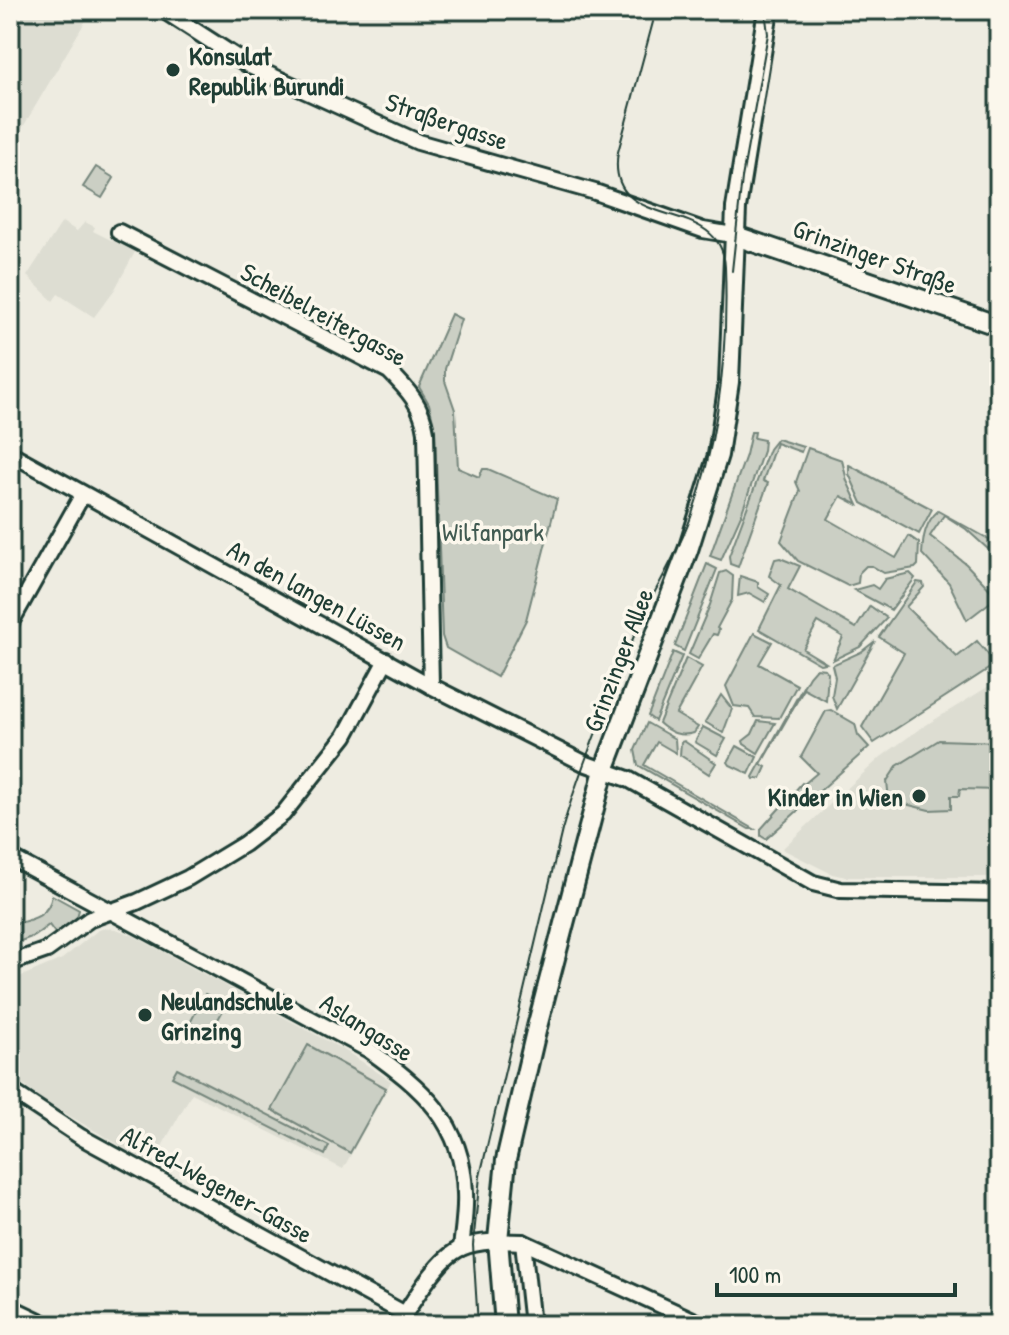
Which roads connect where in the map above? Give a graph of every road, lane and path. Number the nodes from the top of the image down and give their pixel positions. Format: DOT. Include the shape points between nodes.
graph roads {
  1 [pos="163,10"];
  2 [pos="768,10"];
  3 [pos="119,232"];
  4 [pos="733,235"];
  5 [pos="999,326"];
  6 [pos="10,453"];
  7 [pos="83,494"];
  8 [pos="10,624"];
  9 [pos="386,660"];
  10 [pos="431,686"];
  11 [pos="604,770"];
  12 [pos="10,857"];
  13 [pos="999,893"];
  14 [pos="112,911"];
  15 [pos="10,963"];
  16 [pos="10,1090"];
  17 [pos="498,1240"];
  18 [pos="523,1242"];
  19 [pos="461,1248"];
  20 [pos="10,1307"];
  21 [pos="402,1319"];
  22 [pos="43,1324"];
  23 [pos="505,1325"];
  24 [pos="532,1325"];
  25 [pos="704,1325"];
  1 -- 4 [label="street, Straßergasse" via="250,66 418,142"];
  2 -- 4 [label="street, Grinzinger Allee"];
  3 -- 10 [label="street, Scheibelreitergasse" via="389,371 412,393 426,432"];
  4 -- 5 [label="street, Grinzinger Straße"];
  4 -- 11 [label="street, Grinzinger Allee" via="729,382 718,455"];
  6 -- 7 [label="street, An den langen Lüssen"];
  7 -- 8 [label="street"];
  7 -- 9 [label="street, An den langen Lüssen"];
  9 -- 10 [label="street, An den langen Lüssen"];
  9 -- 14 [label="street" via="345,736 283,814 188,878"];
  10 -- 11 [label="street, An den langen Lüssen"];
  11 -- 13 [label="street, An den langen Lüssen" via="813,883 841,890"];
  11 -- 17 [label="street, Grinzinger Allee" via="506,1160"];
  12 -- 14 [label="street, Aslangasse"];
  14 -- 15 [label="street" via="90,919 47,950"];
  14 -- 19 [label="street, Aslangasse" via="369,1050 440,1111 458,1148 465,1192"];
  16 -- 21 [label="street, Alfred-Wegener-Gasse" via="81,1137"];
  17 -- 18 [label="street"];
  17 -- 19 [label="street"];
  17 -- 23 [label="street, Grinzinger Allee"];
  18 -- 24 [label="street"];
  18 -- 25 [label="street"];
  19 -- 21 [label="street" via="431,1277"];
  20 -- 22 [label="street"];
}
